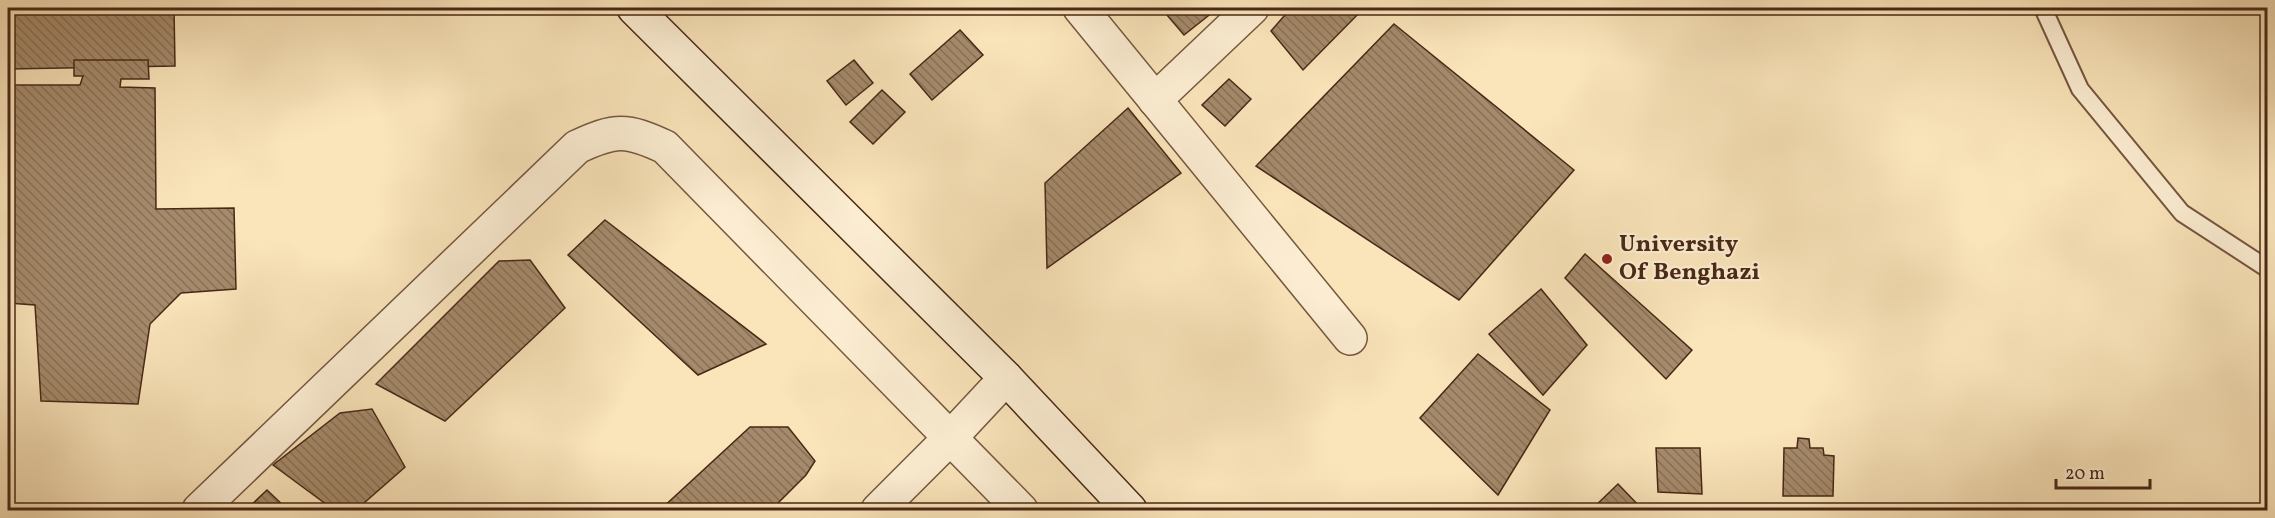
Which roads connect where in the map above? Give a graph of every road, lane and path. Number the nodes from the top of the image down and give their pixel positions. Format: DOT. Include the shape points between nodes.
graph roads {
  1 [pos="634,8"];
  2 [pos="1080,8"];
  3 [pos="1252,8"];
  4 [pos="2043,8"];
  5 [pos="1155,100"];
  6 [pos="2268,269"];
  7 [pos="1350,338"];
  8 [pos="1006,378"];
  9 [pos="950,438"];
  10 [pos="199,510"];
  11 [pos="878,510"];
  12 [pos="1021,510"];
  13 [pos="1130,510"];
  1 -- 8 [label="street"];
  2 -- 5 [label="street"];
  3 -- 5 [label="street"];
  4 -- 6 [label="lane" via="2080,89 2182,213"];
  5 -- 7 [label="street"];
  8 -- 9 [label="street"];
  8 -- 13 [label="street"];
  9 -- 10 [label="street" via="665,147 623,132 599,136 577,147"];
  9 -- 11 [label="street"];
  9 -- 12 [label="street"];
}
